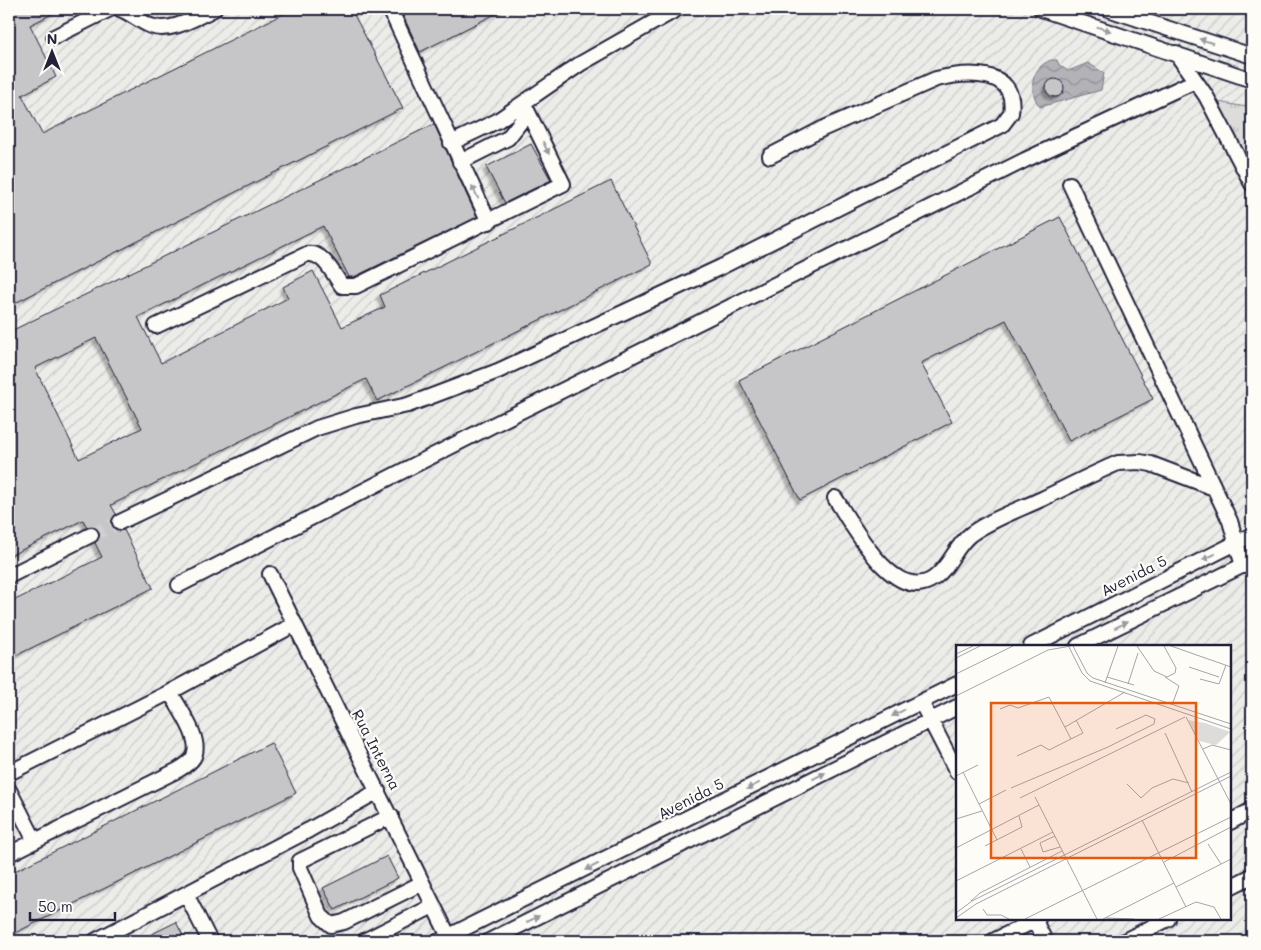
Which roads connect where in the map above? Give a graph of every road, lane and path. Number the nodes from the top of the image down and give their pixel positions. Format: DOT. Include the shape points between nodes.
graph roads {
  1 [pos="110,9"];
  2 [pos="120,9"];
  3 [pos="214,9"];
  4 [pos="390,9"];
  5 [pos="676,9"];
  6 [pos="1041,9"];
  7 [pos="1112,9"];
  8 [pos="1180,32"];
  9 [pos="54,37"];
  10 [pos="1176,53"];
  11 [pos="1252,56"];
  12 [pos="1252,80"];
  13 [pos="1195,81"];
  14 [pos="524,104"];
  15 [pos="451,143"];
  16 [pos="770,156"];
  17 [pos="460,162"];
  18 [pos="1070,184"];
  19 [pos="1252,184"];
  20 [pos="489,222"];
  21 [pos="156,326"];
  22 [pos="1214,488"];
  23 [pos="836,498"];
  24 [pos="120,522"];
  25 [pos="91,535"];
  26 [pos="1252,535"];
  27 [pos="1236,543"];
  28 [pos="1248,564"];
  29 [pos="270,574"];
  30 [pos="9,576"];
  31 [pos="179,585"];
  32 [pos="1145,588"];
  33 [pos="1155,608"];
  34 [pos="1084,619"];
  35 [pos="295,624"];
  36 [pos="1095,638"];
  37 [pos="1033,645"];
  38 [pos="1080,645"];
  39 [pos="956,684"];
  40 [pos="170,692"];
  41 [pos="920,702"];
  42 [pos="956,707"];
  43 [pos="930,720"];
  44 [pos="956,770"];
  45 [pos="9,773"];
  46 [pos="9,790"];
  47 [pos="378,791"];
  48 [pos="1252,810"];
  49 [pos="391,816"];
  50 [pos="685,820"];
  51 [pos="1231,821"];
  52 [pos="694,839"];
  53 [pos="35,841"];
  54 [pos="9,854"];
  55 [pos="611,857"];
  56 [pos="620,874"];
  57 [pos="1252,876"];
  58 [pos="422,883"];
  59 [pos="1231,886"];
  60 [pos="186,894"];
  61 [pos="433,906"];
  62 [pos="1034,920"];
  63 [pos="1036,920"];
  64 [pos="1166,920"];
  65 [pos="446,940"];
  66 [pos="95,941"];
  67 [pos="210,941"];
  68 [pos="364,941"];
  69 [pos="490,941"];
  70 [pos="993,941"];
  71 [pos="1045,941"];
  72 [pos="1124,941"];
  1 -- 9 [label="lane"];
  2 -- 3 [label="lane" via="158,28 178,24"];
  4 -- 15 [label="lane"];
  5 -- 14 [label="lane" via="580,64"];
  6 -- 10 [label="lane, one-way"];
  7 -- 8 [label="lane"];
  8 -- 10 [label="lane"];
  11 -- 8 [label="lane, one-way"];
  10 -- 12 [label="lane"];
  10 -- 13 [label="lane"];
  13 -- 19 [label="lane"];
  13 -- 31 [label="lane" via="1016,164"];
  14 -- 15 [label="lane"];
  14 -- 17 [label="lane" via="522,120 508,138"];
  14 -- 20 [label="lane, one-way" via="563,184"];
  15 -- 17 [label="lane"];
  16 -- 24 [label="lane" via="822,129 954,74 970,73 996,79 1007,88 1011,98 1011,114 1002,125 712,271 498,371 408,405 318,428"];
  20 -- 17 [label="lane, one-way"];
  18 -- 22 [label="lane"];
  20 -- 21 [label="lane" via="356,286 342,286 319,255 307,254"];
  22 -- 23 [label="lane" via="1151,464 1118,463 977,531 962,542 941,572 920,583 897,578 879,563"];
  22 -- 27 [label="lane" via="1230,521"];
  25 -- 30 [label="lane"];
  26 -- 27 [label="lane, Avenida 5"];
  27 -- 28 [label="lane"];
  27 -- 32 [label="lane, Avenida 5, one-way"];
  28 -- 33 [label="lane"];
  29 -- 35 [label="lane, Rua Interna"];
  32 -- 33 [label="lane"];
  32 -- 34 [label="lane, Avenida 5"];
  36 -- 33 [label="lane, one-way"];
  34 -- 36 [label="lane"];
  34 -- 37 [label="lane, Avenida 5"];
  35 -- 40 [label="lane"];
  35 -- 47 [label="lane, Rua Interna"];
  36 -- 38 [label="lane"];
  39 -- 41 [label="lane, Avenida 5"];
  40 -- 45 [label="lane"];
  40 -- 53 [label="lane" via="196,741 197,750 191,761"];
  41 -- 43 [label="lane"];
  41 -- 50 [label="lane, Avenida 5, one-way"];
  42 -- 43 [label="lane"];
  43 -- 44 [label="lane"];
  52 -- 43 [label="lane, one-way"];
  46 -- 53 [label="lane"];
  47 -- 49 [label="lane, Rua Interna"];
  47 -- 60 [label="lane"];
  48 -- 51 [label="lane"];
  49 -- 58 [label="lane, Rua Interna"];
  49 -- 58 [label="lane" via="300,861 321,916 331,925 344,922"];
  50 -- 52 [label="lane"];
  50 -- 55 [label="lane, Avenida 5"];
  52 -- 56 [label="lane"];
  53 -- 54 [label="lane"];
  55 -- 56 [label="lane"];
  55 -- 65 [label="lane, Avenida 5, one-way"];
  69 -- 56 [label="lane, one-way"];
  57 -- 59 [label="lane"];
  58 -- 61 [label="lane, Rua Interna"];
  60 -- 66 [label="lane"];
  60 -- 67 [label="lane"];
  61 -- 65 [label="lane, Rua Interna"];
  61 -- 68 [label="lane"];
  62 -- 70 [label="lane"];
  63 -- 71 [label="lane"];
  64 -- 72 [label="lane"];
}
